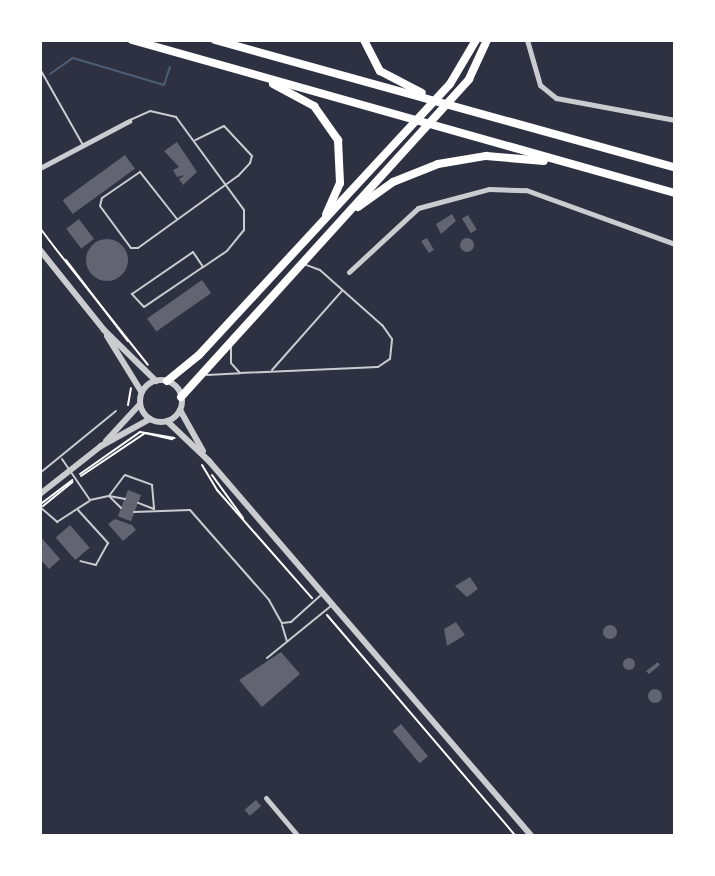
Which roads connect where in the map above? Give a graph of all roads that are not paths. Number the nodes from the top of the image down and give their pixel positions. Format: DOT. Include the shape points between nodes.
graph roads {
  1 [pos="132,40"];
  2 [pos="215,40"];
  3 [pos="364,40"];
  4 [pos="476,40"];
  5 [pos="487,40"];
  6 [pos="527,40"];
  7 [pos="40,69"];
  8 [pos="246,72"];
  9 [pos="454,107"];
  10 [pos="675,120"];
  11 [pos="129,121"];
  12 [pos="195,140"];
  13 [pos="83,146"];
  14 [pos="580,167"];
  15 [pos="40,168"];
  16 [pos="675,168"];
  17 [pos="226,184"];
  18 [pos="675,193"];
  19 [pos="177,219"];
  20 [pos="342,220"];
  21 [pos="311,235"];
  22 [pos="675,244"];
  23 [pos="40,250"];
  24 [pos="302,263"];
  25 [pos="203,267"];
  26 [pos="349,272"];
  27 [pos="343,290"];
  28 [pos="104,330"];
  29 [pos="234,337"];
  30 [pos="271,371"];
  31 [pos="240,373"];
  32 [pos="198,375"];
  33 [pos="156,381"];
  34 [pos="167,381"];
  35 [pos="142,392"];
  36 [pos="181,397"];
  37 [pos="140,404"];
  38 [pos="180,410"];
  39 [pos="116,411"];
  40 [pos="150,419"];
  41 [pos="167,421"];
  42 [pos="101,446"];
  43 [pos="61,457"];
  44 [pos="209,461"];
  45 [pos="68,472"];
  46 [pos="40,473"];
  47 [pos="40,494"];
  48 [pos="109,496"];
  49 [pos="125,499"];
  50 [pos="90,500"];
  51 [pos="138,503"];
  52 [pos="40,507"];
  53 [pos="121,508"];
  54 [pos="154,509"];
  55 [pos="78,510"];
  56 [pos="134,512"];
  57 [pos="80,561"];
  58 [pos="322,594"];
  59 [pos="332,605"];
  60 [pos="282,623"];
  61 [pos="288,642"];
  62 [pos="267,658"];
  63 [pos="266,798"];
  64 [pos="298,836"];
  65 [pos="531,836"];
  1 -- 8 [label="highway"];
  2 -- 9 [label="highway"];
  3 -- 9 [label="highway" via="371,60 386,76"];
  4 -- 21 [label="highway" via="450,84"];
  5 -- 20 [label="highway" via="461,88"];
  6 -- 10 [label="street" via="540,85 556,98"];
  7 -- 13 [label="lane"];
  8 -- 14 [label="highway"];
  8 -- 21 [label="highway" via="314,106 338,140 340,183"];
  9 -- 16 [label="highway"];
  11 -- 12 [label="lane" via="150,111 166,112"];
  11 -- 13 [label="street"];
  12 -- 17 [label="lane"];
  12 -- 17 [label="lane" via="224,126 252,156 245,170"];
  13 -- 15 [label="street"];
  14 -- 18 [label="highway"];
  14 -- 20 [label="highway" via="502,156 455,160 393,182"];
  17 -- 19 [label="lane"];
  17 -- 25 [label="lane" via="244,210 244,230 235,244"];
  19 -- 19 [label="lane" via="131,248 100,206 102,198 140,172"];
  20 -- 24 [label="highway"];
  21 -- 34 [label="highway" via="199,355"];
  22 -- 26 [label="street" via="526,190 489,189 418,208"];
  23 -- 28 [label="street"];
  24 -- 27 [label="lane" via="320,270"];
  24 -- 29 [label="highway"];
  25 -- 25 [label="lane" via="144,307 132,294 193,252"];
  27 -- 30 [label="lane"];
  27 -- 30 [label="lane" via="388,332 390,359 378,367"];
  28 -- 33 [label="street"];
  28 -- 35 [label="street"];
  29 -- 31 [label="lane" via="231,363"];
  29 -- 32 [label="highway"];
  30 -- 31 [label="lane"];
  31 -- 32 [label="lane"];
  32 -- 36 [label="highway"];
  33 -- 34 [label="street"];
  33 -- 35 [label="street"];
  34 -- 36 [label="street"];
  35 -- 37 [label="street"];
  36 -- 38 [label="street"];
  37 -- 40 [label="street"];
  37 -- 42 [label="street"];
  38 -- 41 [label="street"];
  38 -- 44 [label="street"];
  39 -- 43 [label="lane"];
  40 -- 41 [label="street"];
  40 -- 42 [label="street"];
  41 -- 44 [label="street"];
  42 -- 45 [label="street"];
  43 -- 45 [label="lane"];
  43 -- 46 [label="lane"];
  44 -- 58 [label="street"];
  45 -- 47 [label="street"];
  45 -- 50 [label="lane"];
  48 -- 49 [label="lane"];
  48 -- 50 [label="lane"];
  48 -- 53 [label="lane"];
  48 -- 54 [label="lane" via="125,475 152,485"];
  50 -- 55 [label="lane"];
  51 -- 54 [label="lane"];
  52 -- 55 [label="lane" via="57,522"];
  54 -- 56 [label="lane"];
  54 -- 60 [label="lane" via="190,510 269,600"];
  55 -- 57 [label="lane" via="108,543 105,557 96,565"];
  58 -- 59 [label="street"];
  58 -- 60 [label="lane" via="291,622"];
  59 -- 61 [label="lane"];
  59 -- 65 [label="street"];
  60 -- 61 [label="lane"];
  61 -- 62 [label="lane"];
  63 -- 64 [label="street"];
}
